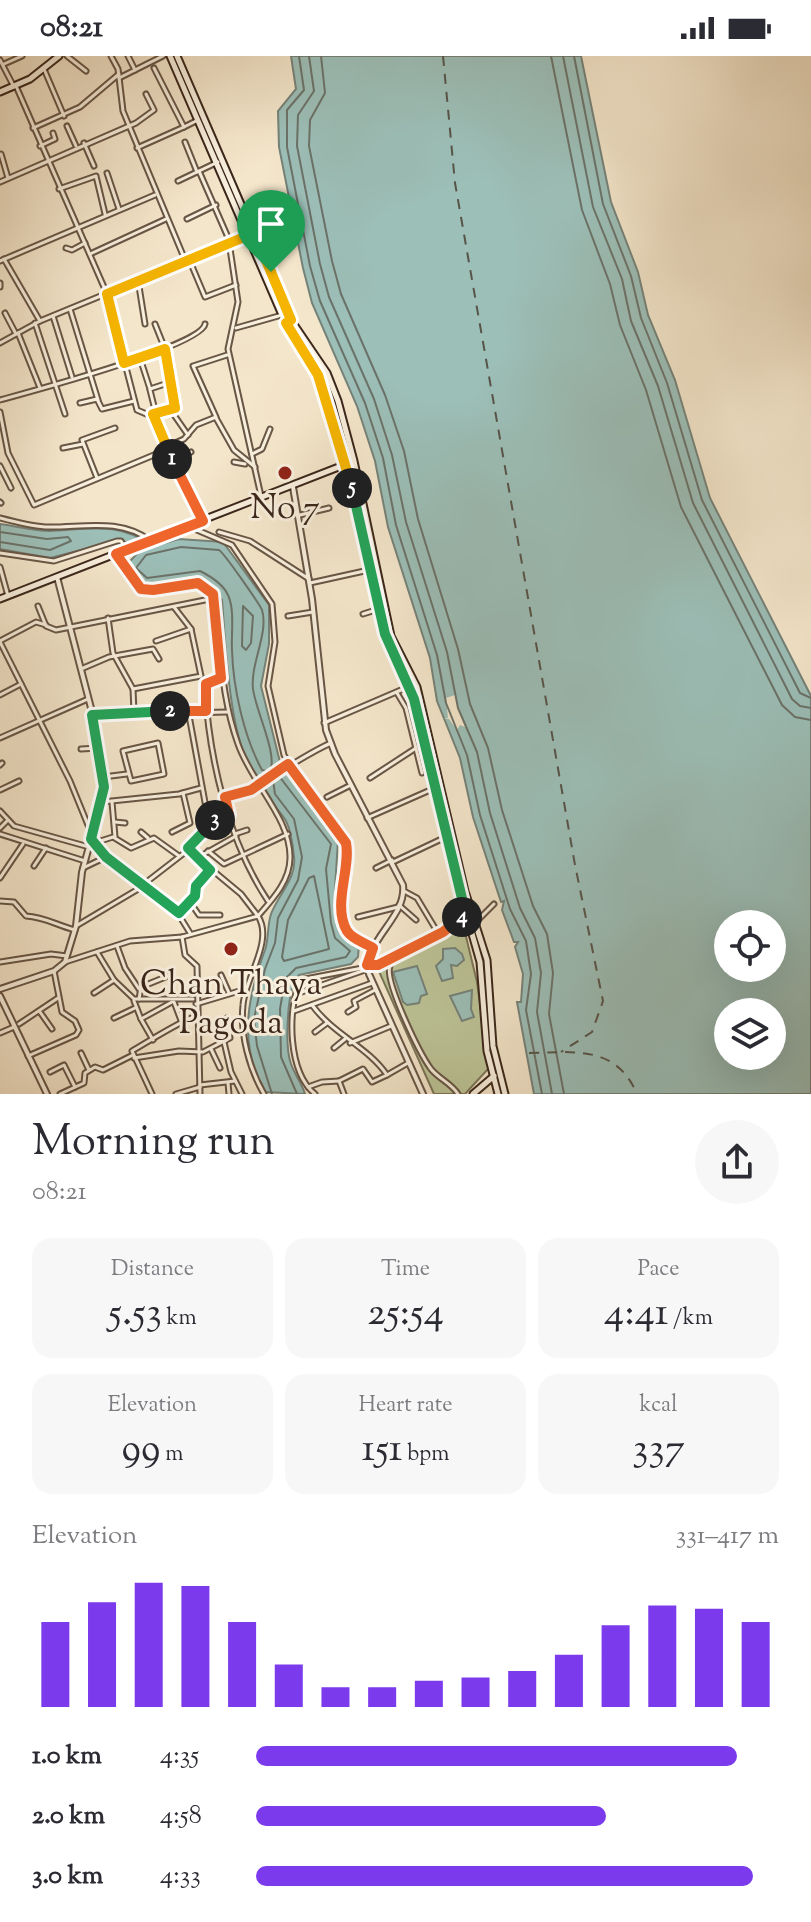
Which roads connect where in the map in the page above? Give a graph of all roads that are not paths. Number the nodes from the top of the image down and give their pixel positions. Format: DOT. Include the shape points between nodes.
graph roads {
  1 [pos="59,56"];
  2 [pos="67,56"];
  3 [pos="111,56"];
  4 [pos="128,56"];
  5 [pos="163,56"];
  6 [pos="170,56"];
  7 [pos="177,56"];
  8 [pos="19,57"];
  9 [pos="2,62"];
  10 [pos="154,68"];
  11 [pos="44,69"];
  12 [pos="135,70"];
  13 [pos="86,71"];
  14 [pos="119,76"];
  15 [pos="186,82"];
  16 [pos="15,86"];
  17 [pos="0,92"];
  18 [pos="146,94"];
  19 [pos="64,116"];
  20 [pos="198,120"];
  21 [pos="67,126"];
  22 [pos="129,127"];
  23 [pos="184,127"];
  24 [pos="33,128"];
  25 [pos="53,133"];
  26 [pos="185,142"];
  27 [pos="84,143"];
  28 [pos="40,146"];
  29 [pos="76,146"];
  30 [pos="137,148"];
  31 [pos="1,154"];
  32 [pos="46,160"];
  33 [pos="220,161"];
  34 [pos="94,166"];
  35 [pos="198,171"];
  36 [pos="107,173"];
  37 [pos="8,178"];
  38 [pos="178,181"];
  39 [pos="0,182"];
  40 [pos="59,189"];
  41 [pos="155,195"];
  42 [pos="216,205"];
  43 [pos="119,209"];
  44 [pos="105,214"];
  45 [pos="166,219"];
  46 [pos="187,219"];
  47 [pos="77,227"];
  48 [pos="252,234"];
  49 [pos="230,242"];
  50 [pos="85,243"];
  51 [pos="66,248"];
  52 [pos="90,254"];
  53 [pos="2,260"];
  54 [pos="187,260"];
  55 [pos="138,280"];
  56 [pos="236,285"];
  57 [pos="107,294"];
  58 [pos="70,309"];
  59 [pos="5,313"];
  60 [pos="282,315"];
  61 [pos="53,316"];
  62 [pos="38,322"];
  63 [pos="288,322"];
  64 [pos="145,324"];
  65 [pos="155,324"];
  66 [pos="205,324"];
  67 [pos="234,328"];
  68 [pos="17,333"];
  69 [pos="0,343"];
  70 [pos="165,349"];
  71 [pos="228,355"];
  72 [pos="140,358"];
  73 [pos="124,363"];
  74 [pos="91,373"];
  75 [pos="72,378"];
  76 [pos="171,382"];
  77 [pos="56,383"];
  78 [pos="40,388"];
  79 [pos="150,389"];
  80 [pos="0,400"];
  81 [pos="98,400"];
  82 [pos="134,401"];
  83 [pos="80,403"];
  84 [pos="172,410"];
  85 [pos="0,412"];
  86 [pos="65,414"];
  87 [pos="155,414"];
  88 [pos="216,417"];
  89 [pos="115,428"];
  90 [pos="270,429"];
  91 [pos="188,435"];
  92 [pos="3,437"];
  93 [pos="83,444"];
  94 [pos="6,447"];
  95 [pos="63,448"];
  96 [pos="167,448"];
  97 [pos="0,450"];
  98 [pos="191,452"];
  99 [pos="252,454"];
  100 [pos="174,462"];
  101 [pos="234,462"];
  102 [pos="351,462"];
  103 [pos="249,464"];
  104 [pos="0,466"];
  105 [pos="255,467"];
  106 [pos="97,478"];
  107 [pos="293,487"];
  108 [pos="11,488"];
  109 [pos="262,499"];
  110 [pos="329,508"];
  111 [pos="300,515"];
  112 [pos="0,518"];
  113 [pos="203,521"];
  114 [pos="189,526"];
  115 [pos="219,532"];
  116 [pos="149,542"];
  117 [pos="129,549"];
  118 [pos="0,553"];
  119 [pos="116,554"];
  120 [pos="0,567"];
  121 [pos="373,569"];
  122 [pos="57,577"];
  123 [pos="309,581"];
  124 [pos="8,596"];
  125 [pos="0,599"];
  126 [pos="205,600"];
  127 [pos="38,606"];
  128 [pos="174,607"];
  129 [pos="379,609"];
  130 [pos="313,612"];
  131 [pos="363,614"];
  132 [pos="288,616"];
  133 [pos="108,618"];
  134 [pos="70,625"];
  135 [pos="46,626"];
  136 [pos="191,629"];
  137 [pos="390,640"];
  138 [pos="0,641"];
  139 [pos="156,641"];
  140 [pos="2,650"];
  141 [pos="115,656"];
  142 [pos="159,659"];
  143 [pos="81,669"];
  144 [pos="221,678"];
  145 [pos="21,684"];
  146 [pos="413,685"];
  147 [pos="133,689"];
  148 [pos="397,693"];
  149 [pos="0,695"];
  150 [pos="88,699"];
  151 [pos="188,710"];
  152 [pos="206,711"];
  153 [pos="134,712"];
  154 [pos="229,712"];
  155 [pos="92,715"];
  156 [pos="39,719"];
  157 [pos="324,723"];
  158 [pos="0,738"];
  159 [pos="331,743"];
  160 [pos="98,748"];
  161 [pos="416,748"];
  162 [pos="81,749"];
  163 [pos="287,765"];
  164 [pos="422,773"];
  165 [pos="127,774"];
  166 [pos="103,777"];
  167 [pos="370,778"];
  168 [pos="19,781"];
  169 [pos="259,785"];
  170 [pos="351,785"];
  171 [pos="201,788"];
  172 [pos="0,790"];
  173 [pos="428,791"];
  174 [pos="183,793"];
  175 [pos="225,797"];
  176 [pos="327,797"];
  177 [pos="102,802"];
  178 [pos="112,802"];
  179 [pos="0,811"];
  180 [pos="229,815"];
  181 [pos="367,818"];
  182 [pos="7,821"];
  183 [pos="115,822"];
  184 [pos="125,823"];
  185 [pos="209,824"];
  186 [pos="0,828"];
  187 [pos="247,830"];
  188 [pos="141,832"];
  189 [pos="172,832"];
  190 [pos="0,834"];
  191 [pos="288,834"];
  192 [pos="236,835"];
  193 [pos="450,836"];
  194 [pos="115,837"];
  195 [pos="148,838"];
  196 [pos="92,839"];
  197 [pos="23,844"];
  198 [pos="89,847"];
  199 [pos="46,848"];
  200 [pos="188,850"];
  201 [pos="208,851"];
  202 [pos="245,852"];
  203 [pos="179,856"];
  204 [pos="106,857"];
  205 [pos="196,859"];
  206 [pos="85,861"];
  207 [pos="393,861"];
  208 [pos="34,866"];
  209 [pos="83,868"];
  210 [pos="376,868"];
  211 [pos="210,870"];
  212 [pos="0,878"];
  213 [pos="144,885"];
  214 [pos="404,891"];
  215 [pos="0,901"];
  216 [pos="268,901"];
  217 [pos="190,902"];
  218 [pos="494,904"];
  219 [pos="398,906"];
  220 [pos="179,913"];
  221 [pos="469,914"];
  222 [pos="220,915"];
  223 [pos="258,916"];
  224 [pos="358,917"];
  225 [pos="416,920"];
  226 [pos="476,922"];
  227 [pos="75,928"];
  228 [pos="190,933"];
  229 [pos="439,934"];
  230 [pos="182,937"];
  231 [pos="117,946"];
  232 [pos="373,948"];
  233 [pos="97,952"];
  234 [pos="66,959"];
  235 [pos="0,962"];
  236 [pos="390,966"];
  237 [pos="368,967"];
  238 [pos="54,971"];
  239 [pos="221,975"];
  240 [pos="168,976"];
  241 [pos="114,980"];
  242 [pos="372,983"];
  243 [pos="0,989"];
  244 [pos="139,989"];
  245 [pos="246,989"];
  246 [pos="375,990"];
  247 [pos="94,993"];
  248 [pos="229,993"];
  249 [pos="295,994"];
  250 [pos="0,996"];
  251 [pos="58,998"];
  252 [pos="136,999"];
  253 [pos="173,1002"];
  254 [pos="195,1002"];
  255 [pos="1,1004"];
  256 [pos="312,1005"];
  257 [pos="135,1008"];
  258 [pos="294,1011"];
  259 [pos="40,1012"];
  260 [pos="348,1012"];
  261 [pos="197,1016"];
  262 [pos="114,1018"];
  263 [pos="227,1018"];
  264 [pos="141,1019"];
  265 [pos="182,1023"];
  266 [pos="327,1023"];
  267 [pos="17,1025"];
  268 [pos="391,1026"];
  269 [pos="489,1028"];
  270 [pos="52,1029"];
  271 [pos="315,1032"];
  272 [pos="0,1033"];
  273 [pos="345,1039"];
  274 [pos="153,1040"];
  275 [pos="224,1042"];
  276 [pos="350,1043"];
  277 [pos="334,1048"];
  278 [pos="211,1049"];
  279 [pos="81,1053"];
  280 [pos="197,1053"];
  281 [pos="28,1056"];
  282 [pos="133,1057"];
  283 [pos="408,1063"];
  284 [pos="220,1068"];
  285 [pos="491,1068"];
  286 [pos="89,1070"];
  287 [pos="50,1072"];
  288 [pos="387,1075"];
  289 [pos="495,1077"];
  290 [pos="235,1081"];
  291 [pos="339,1081"];
  292 [pos="228,1083"];
  293 [pos="485,1084"];
  294 [pos="200,1086"];
  295 [pos="75,1087"];
  296 [pos="308,1087"];
  297 [pos="150,1093"];
  298 [pos="47,1094"];
  299 [pos="60,1094"];
  300 [pos="141,1094"];
  301 [pos="176,1094"];
  302 [pos="200,1094"];
  303 [pos="229,1094"];
  304 [pos="242,1094"];
  305 [pos="264,1094"];
  306 [pos="315,1094"];
  307 [pos="344,1094"];
  308 [pos="423,1094"];
  309 [pos="458,1094"];
  310 [pos="473,1094"];
  311 [pos="498,1094"];
  312 [pos="505,1094"];
  1 -- 11 [label="main road"];
  2 -- 13 [label="street"];
  3 -- 14 [label="street"];
  4 -- 12 [label="street"];
  5 -- 12 [label="street"];
  6 -- 15 [label="main road"];
  7 -- 15 [label="main road"];
  8 -- 9 [label="street"];
  9 -- 16 [label="street"];
  10 -- 23 [label="street"];
  11 -- 16 [label="main road"];
  11 -- 19 [label="street"];
  12 -- 14 [label="street"];
  14 -- 19 [label="street"];
  14 -- 22 [label="street"];
  15 -- 20 [label="main road"];
  15 -- 33 [label="main road"];
  16 -- 17 [label="main road"];
  16 -- 24 [label="street"];
  18 -- 22 [label="street" via="154,110"];
  19 -- 24 [label="street"];
  20 -- 23 [label="street"];
  20 -- 33 [label="main road"];
  21 -- 29 [label="street"];
  22 -- 27 [label="street"];
  22 -- 30 [label="street"];
  23 -- 30 [label="street"];
  24 -- 28 [label="street"];
  25 -- 28 [label="street" via="55,139"];
  26 -- 35 [label="street"];
  27 -- 29 [label="street"];
  27 -- 34 [label="street"];
  28 -- 32 [label="street"];
  29 -- 32 [label="street"];
  30 -- 41 [label="street"];
  31 -- 37 [label="street"];
  32 -- 37 [label="street"];
  32 -- 40 [label="street"];
  33 -- 35 [label="street"];
  33 -- 48 [label="main road"];
  35 -- 38 [label="street"];
  35 -- 42 [label="street"];
  36 -- 43 [label="street"];
  37 -- 39 [label="street"];
  40 -- 44 [label="street" via="97,176"];
  40 -- 47 [label="street"];
  41 -- 43 [label="street"];
  41 -- 45 [label="street"];
  42 -- 46 [label="street"];
  42 -- 49 [label="street"];
  43 -- 44 [label="street"];
  44 -- 47 [label="street"];
  45 -- 52 [label="street"];
  45 -- 54 [label="street"];
  47 -- 50 [label="street"];
  47 -- 53 [label="street"];
  48 -- 49 [label="street"];
  48 -- 60 [label="main road"];
  48 -- 63 [label="main road"];
  49 -- 54 [label="street"];
  49 -- 56 [label="street"];
  50 -- 51 [label="street"];
  50 -- 52 [label="street"];
  52 -- 57 [label="street"];
  53 -- 62 [label="street"];
  54 -- 55 [label="street"];
  54 -- 56 [label="street" via="205,297"];
  55 -- 57 [label="street"];
  55 -- 64 [label="street"];
  56 -- 67 [label="street"];
  57 -- 58 [label="street"];
  57 -- 73 [label="street"];
  58 -- 61 [label="street"];
  58 -- 74 [label="street"];
  59 -- 68 [label="street"];
  60 -- 63 [label="main road"];
  60 -- 67 [label="street"];
  61 -- 62 [label="street"];
  61 -- 75 [label="street"];
  62 -- 68 [label="street"];
  62 -- 77 [label="street"];
  63 -- 102 [label="main road" via="327,373"];
  65 -- 70 [label="street"];
  66 -- 70 [label="street" via="201,332"];
  67 -- 71 [label="street"];
  68 -- 69 [label="street"];
  68 -- 78 [label="street"];
  70 -- 72 [label="street"];
  70 -- 76 [label="street"];
  71 -- 88 [label="street" via="193,366"];
  71 -- 99 [label="street"];
  72 -- 73 [label="street"];
  72 -- 79 [label="street"];
  73 -- 74 [label="street"];
  73 -- 82 [label="street"];
  74 -- 75 [label="street"];
  74 -- 81 [label="street"];
  75 -- 77 [label="street"];
  76 -- 79 [label="street"];
  76 -- 84 [label="street"];
  77 -- 78 [label="street"];
  77 -- 86 [label="street"];
  78 -- 80 [label="street"];
  79 -- 87 [label="street"];
  81 -- 82 [label="street" via="101,409"];
  81 -- 83 [label="street"];
  82 -- 87 [label="street" via="138,411"];
  84 -- 87 [label="street"];
  84 -- 91 [label="street"];
  85 -- 92 [label="street"];
  87 -- 96 [label="street"];
  88 -- 91 [label="street" via="194,426"];
  88 -- 103 [label="street" via="234,450"];
  89 -- 93 [label="street" via="84,438"];
  90 -- 99 [label="street" via="262,449"];
  91 -- 96 [label="street"];
  92 -- 94 [label="street"];
  93 -- 95 [label="street"];
  93 -- 106 [label="street"];
  94 -- 97 [label="street"];
  94 -- 106 [label="street" via="29,499 40,505"];
  96 -- 100 [label="street"];
  96 -- 106 [label="street"];
  98 -- 100 [label="street"];
  99 -- 105 [label="street"];
  100 -- 113 [label="street"];
  101 -- 103 [label="street"];
  102 -- 107 [label="main road"];
  102 -- 121 [label="main road"];
  103 -- 105 [label="street"];
  104 -- 108 [label="street"];
  105 -- 109 [label="street"];
  107 -- 109 [label="main road"];
  107 -- 111 [label="street"];
  109 -- 113 [label="main road"];
  110 -- 111 [label="street"];
  111 -- 123 [label="street"];
  112 -- 116 [label="street" via="44,527 118,526"];
  113 -- 114 [label="main road"];
  114 -- 116 [label="main road"];
  114 -- 163 [label="street" via="232,545 272,604 275,642 268,686"];
  115 -- 123 [label="street" via="250,541"];
  116 -- 117 [label="main road"];
  117 -- 118 [label="street" via="117,541 54,561"];
  117 -- 119 [label="main road"];
  119 -- 122 [label="main road"];
  119 -- 144 [label="street" via="141,589 198,583 211,590"];
  120 -- 124 [label="street"];
  121 -- 123 [label="street"];
  121 -- 129 [label="main road"];
  121 -- 137 [label="main road"];
  122 -- 124 [label="main road"];
  122 -- 134 [label="street"];
  123 -- 130 [label="street"];
  124 -- 125 [label="main road"];
  126 -- 128 [label="street"];
  127 -- 135 [label="street"];
  128 -- 133 [label="street"];
  128 -- 136 [label="street"];
  129 -- 131 [label="street"];
  129 -- 137 [label="main road"];
  130 -- 132 [label="street"];
  130 -- 157 [label="street"];
  133 -- 134 [label="street"];
  133 -- 141 [label="street"];
  134 -- 135 [label="street" via="56,630"];
  134 -- 143 [label="street"];
  135 -- 138 [label="street" via="36,622"];
  136 -- 139 [label="street"];
  136 -- 147 [label="street" via="201,676"];
  137 -- 146 [label="main road"];
  138 -- 140 [label="street"];
  140 -- 145 [label="street"];
  141 -- 142 [label="street" via="156,649"];
  141 -- 143 [label="street"];
  141 -- 147 [label="street"];
  143 -- 150 [label="street"];
  144 -- 152 [label="street" via="206,684"];
  144 -- 154 [label="street"];
  145 -- 149 [label="street"];
  145 -- 156 [label="street"];
  146 -- 148 [label="street"];
  146 -- 193 [label="main road"];
  147 -- 153 [label="street"];
  148 -- 157 [label="street"];
  148 -- 161 [label="street"];
  150 -- 155 [label="street"];
  150 -- 156 [label="street"];
  151 -- 152 [label="street"];
  151 -- 153 [label="street"];
  151 -- 171 [label="street"];
  152 -- 154 [label="street"];
  152 -- 175 [label="street"];
  153 -- 155 [label="street"];
  154 -- 169 [label="street" via="241,753"];
  155 -- 160 [label="street"];
  156 -- 158 [label="street"];
  156 -- 196 [label="street"];
  157 -- 159 [label="street"];
  159 -- 163 [label="street"];
  159 -- 170 [label="street"];
  160 -- 162 [label="street"];
  160 -- 166 [label="street"];
  161 -- 164 [label="street"];
  161 -- 167 [label="street"];
  163 -- 169 [label="street"];
  163 -- 232 [label="street" via="346,843 345,927"];
  165 -- 165 [label="street" via="124,749 158,743 164,774 131,781"];
  165 -- 166 [label="street"];
  166 -- 177 [label="street"];
  168 -- 172 [label="street"];
  169 -- 175 [label="street"];
  169 -- 191 [label="street"];
  170 -- 176 [label="street"];
  170 -- 181 [label="street"];
  171 -- 174 [label="street"];
  171 -- 185 [label="street"];
  173 -- 181 [label="street"];
  174 -- 178 [label="street"];
  174 -- 189 [label="street" via="190,823"];
  175 -- 180 [label="street"];
  177 -- 178 [label="street"];
  177 -- 196 [label="street"];
  178 -- 183 [label="street"];
  179 -- 182 [label="street"];
  180 -- 185 [label="street"];
  180 -- 192 [label="street"];
  181 -- 207 [label="street"];
  182 -- 186 [label="street"];
  182 -- 198 [label="street"];
  183 -- 184 [label="street"];
  183 -- 194 [label="street"];
  185 -- 200 [label="street"];
  187 -- 192 [label="street"];
  188 -- 195 [label="street"];
  190 -- 197 [label="street"];
  191 -- 202 [label="street"];
  191 -- 216 [label="street" via="289,871"];
  192 -- 201 [label="street"];
  192 -- 202 [label="street"];
  193 -- 207 [label="street"];
  193 -- 221 [label="main road"];
  194 -- 195 [label="street" via="131,848"];
  194 -- 196 [label="street"];
  195 -- 203 [label="street" via="162,841"];
  196 -- 198 [label="street"];
  196 -- 204 [label="street"];
  197 -- 199 [label="street"];
  197 -- 212 [label="street"];
  198 -- 206 [label="street"];
  199 -- 206 [label="street"];
  199 -- 208 [label="street"];
  200 -- 203 [label="street"];
  200 -- 205 [label="street"];
  201 -- 202 [label="street" via="224,864"];
  201 -- 205 [label="street"];
  202 -- 216 [label="street"];
  203 -- 213 [label="street"];
  204 -- 209 [label="street"];
  204 -- 213 [label="street"];
  205 -- 211 [label="street"];
  206 -- 209 [label="street"];
  207 -- 210 [label="street"];
  207 -- 214 [label="street"];
  209 -- 227 [label="street"];
  211 -- 217 [label="street"];
  211 -- 223 [label="street" via="241,894"];
  213 -- 220 [label="street"];
  213 -- 227 [label="street"];
  214 -- 219 [label="street"];
  214 -- 229 [label="street" via="417,898"];
  215 -- 227 [label="street" via="14,902 26,916 44,916 55,925"];
  216 -- 223 [label="street"];
  217 -- 220 [label="street"];
  217 -- 222 [label="street" via="199,915"];
  218 -- 226 [label="street"];
  219 -- 224 [label="street"];
  219 -- 225 [label="street"];
  219 -- 232 [label="street"];
  220 -- 228 [label="street"];
  221 -- 226 [label="main road"];
  221 -- 229 [label="street"];
  221 -- 269 [label="main road"];
  223 -- 228 [label="street"];
  223 -- 245 [label="street" via="262,940"];
  226 -- 269 [label="main road" via="491,982"];
  227 -- 234 [label="street"];
  228 -- 230 [label="street"];
  229 -- 237 [label="street"];
  230 -- 231 [label="street" via="145,938"];
  230 -- 254 [label="street" via="185,955 197,966"];
  231 -- 233 [label="street"];
  231 -- 244 [label="street"];
  232 -- 237 [label="street"];
  233 -- 234 [label="street"];
  233 -- 241 [label="street"];
  234 -- 235 [label="street" via="51,954"];
  234 -- 238 [label="street"];
  236 -- 309 [label="street" via="387,974 396,997 429,1065"];
  237 -- 242 [label="street"];
  237 -- 249 [label="street"];
  237 -- 249 [label="street" via="304,978"];
  238 -- 243 [label="street"];
  238 -- 251 [label="street"];
  239 -- 248 [label="street"];
  240 -- 244 [label="street"];
  241 -- 247 [label="street"];
  241 -- 252 [label="street"];
  242 -- 246 [label="street"];
  242 -- 256 [label="street"];
  244 -- 252 [label="street"];
  245 -- 248 [label="street"];
  245 -- 305 [label="street" via="242,1030"];
  246 -- 260 [label="street" via="354,1001 356,1007"];
  246 -- 268 [label="street"];
  248 -- 254 [label="street"];
  249 -- 258 [label="street"];
  250 -- 255 [label="street"];
  251 -- 259 [label="street"];
  251 -- 281 [label="street" via="63,1015 77,1022 76,1035"];
  252 -- 253 [label="street"];
  252 -- 257 [label="street"];
  253 -- 254 [label="street"];
  253 -- 264 [label="street"];
  253 -- 265 [label="street"];
  254 -- 261 [label="street"];
  255 -- 267 [label="street"];
  256 -- 258 [label="street"];
  256 -- 266 [label="street"];
  257 -- 262 [label="street"];
  257 -- 264 [label="street"];
  258 -- 296 [label="street" via="294,1052"];
  259 -- 267 [label="street"];
  259 -- 270 [label="street"];
  261 -- 265 [label="street"];
  261 -- 280 [label="street"];
  263 -- 275 [label="street" via="230,1037"];
  264 -- 274 [label="street"];
  265 -- 274 [label="street"];
  266 -- 271 [label="street"];
  266 -- 273 [label="street"];
  267 -- 272 [label="street"];
  267 -- 281 [label="street"];
  268 -- 276 [label="street"];
  268 -- 283 [label="street"];
  269 -- 285 [label="main road"];
  269 -- 289 [label="main road"];
  273 -- 276 [label="street"];
  273 -- 277 [label="street"];
  274 -- 282 [label="street" via="132,1051"];
  275 -- 278 [label="street"];
  275 -- 290 [label="street"];
  276 -- 288 [label="street"];
  278 -- 280 [label="street"];
  278 -- 284 [label="street"];
  279 -- 286 [label="street"];
  280 -- 282 [label="street"];
  280 -- 294 [label="street"];
  281 -- 298 [label="street"];
  282 -- 286 [label="street"];
  282 -- 297 [label="street"];
  283 -- 288 [label="street"];
  283 -- 308 [label="street"];
  285 -- 289 [label="main road"];
  285 -- 293 [label="main road"];
  286 -- 295 [label="street" via="84,1083"];
  287 -- 295 [label="street" via="64,1065"];
  288 -- 291 [label="street" via="370,1082 363,1069"];
  289 -- 293 [label="main road"];
  289 -- 311 [label="main road"];
  289 -- 312 [label="main road"];
  290 -- 292 [label="street"];
  290 -- 304 [label="street"];
  291 -- 296 [label="street"];
  291 -- 307 [label="street"];
  292 -- 294 [label="street"];
  292 -- 303 [label="street"];
  293 -- 310 [label="main road"];
  294 -- 301 [label="street"];
  294 -- 302 [label="street"];
  295 -- 299 [label="street"];
  296 -- 306 [label="street"];
  297 -- 300 [label="street"];
}
